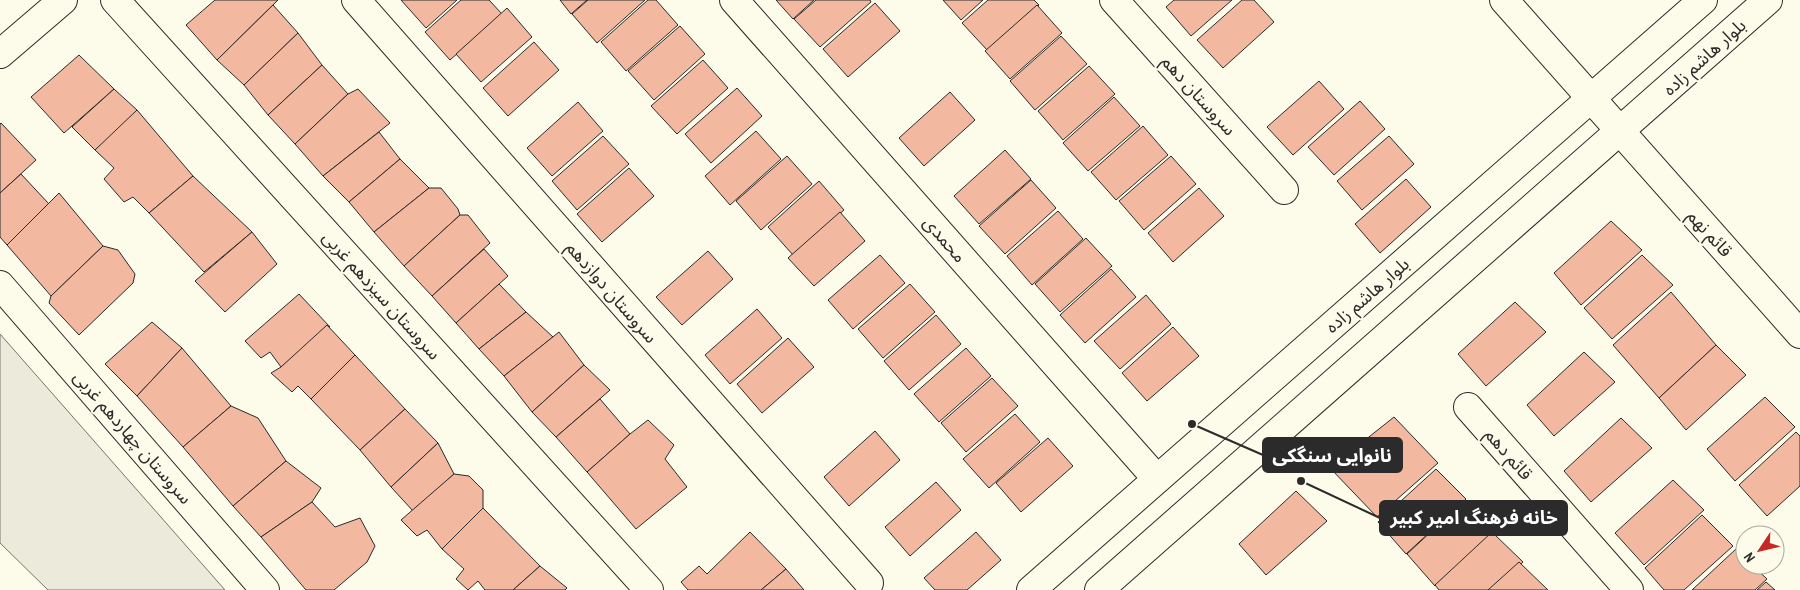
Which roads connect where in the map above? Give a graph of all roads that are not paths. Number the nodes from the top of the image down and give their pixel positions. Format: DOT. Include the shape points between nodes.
graph roads {
  1 [pos="63,0"];
  2 [pos="115,0"];
  3 [pos="356,0"];
  4 [pos="734,0"];
  5 [pos="1114,0"];
  6 [pos="1504,0"];
  7 [pos="1703,0"];
  8 [pos="1768,0"];
  9 [pos="0,53"];
  10 [pos="1590,98"];
  11 [pos="1620,132"];
  12 [pos="1284,190"];
  13 [pos="0,285"];
  14 [pos="1800,334"];
  15 [pos="1468,407"];
  16 [pos="1157,479"];
  17 [pos="869,583"];
  18 [pos="265,590"];
  19 [pos="649,590"];
  20 [pos="1031,590"];
  21 [pos="1099,590"];
  22 [pos="1629,590"];
  1 -- 9 [label="street"];
  2 -- 19 [label="street, سروستان سیزدهم غربی"];
  3 -- 17 [label="street, سروستان دوازدهم"];
  4 -- 16 [label="street, محمدی"];
  5 -- 12 [label="street, سروستان دهم"];
  6 -- 10 [label="street, قائم نهم"];
  7 -- 10 [label="street, بلوار هاشم زاده"];
  8 -- 11 [label="street, بلوار هاشم زاده"];
  10 -- 11 [label="street, قائم نهم"];
  10 -- 16 [label="street, بلوار هاشم زاده"];
  11 -- 14 [label="street, قائم نهم"];
  11 -- 21 [label="street, بلوار هاشم زاده"];
  13 -- 18 [label="street, سروستان چهاردهم غربی"];
  15 -- 22 [label="street, قائم دهم"];
  16 -- 20 [label="street, بلوار هاشم زاده"];
}
